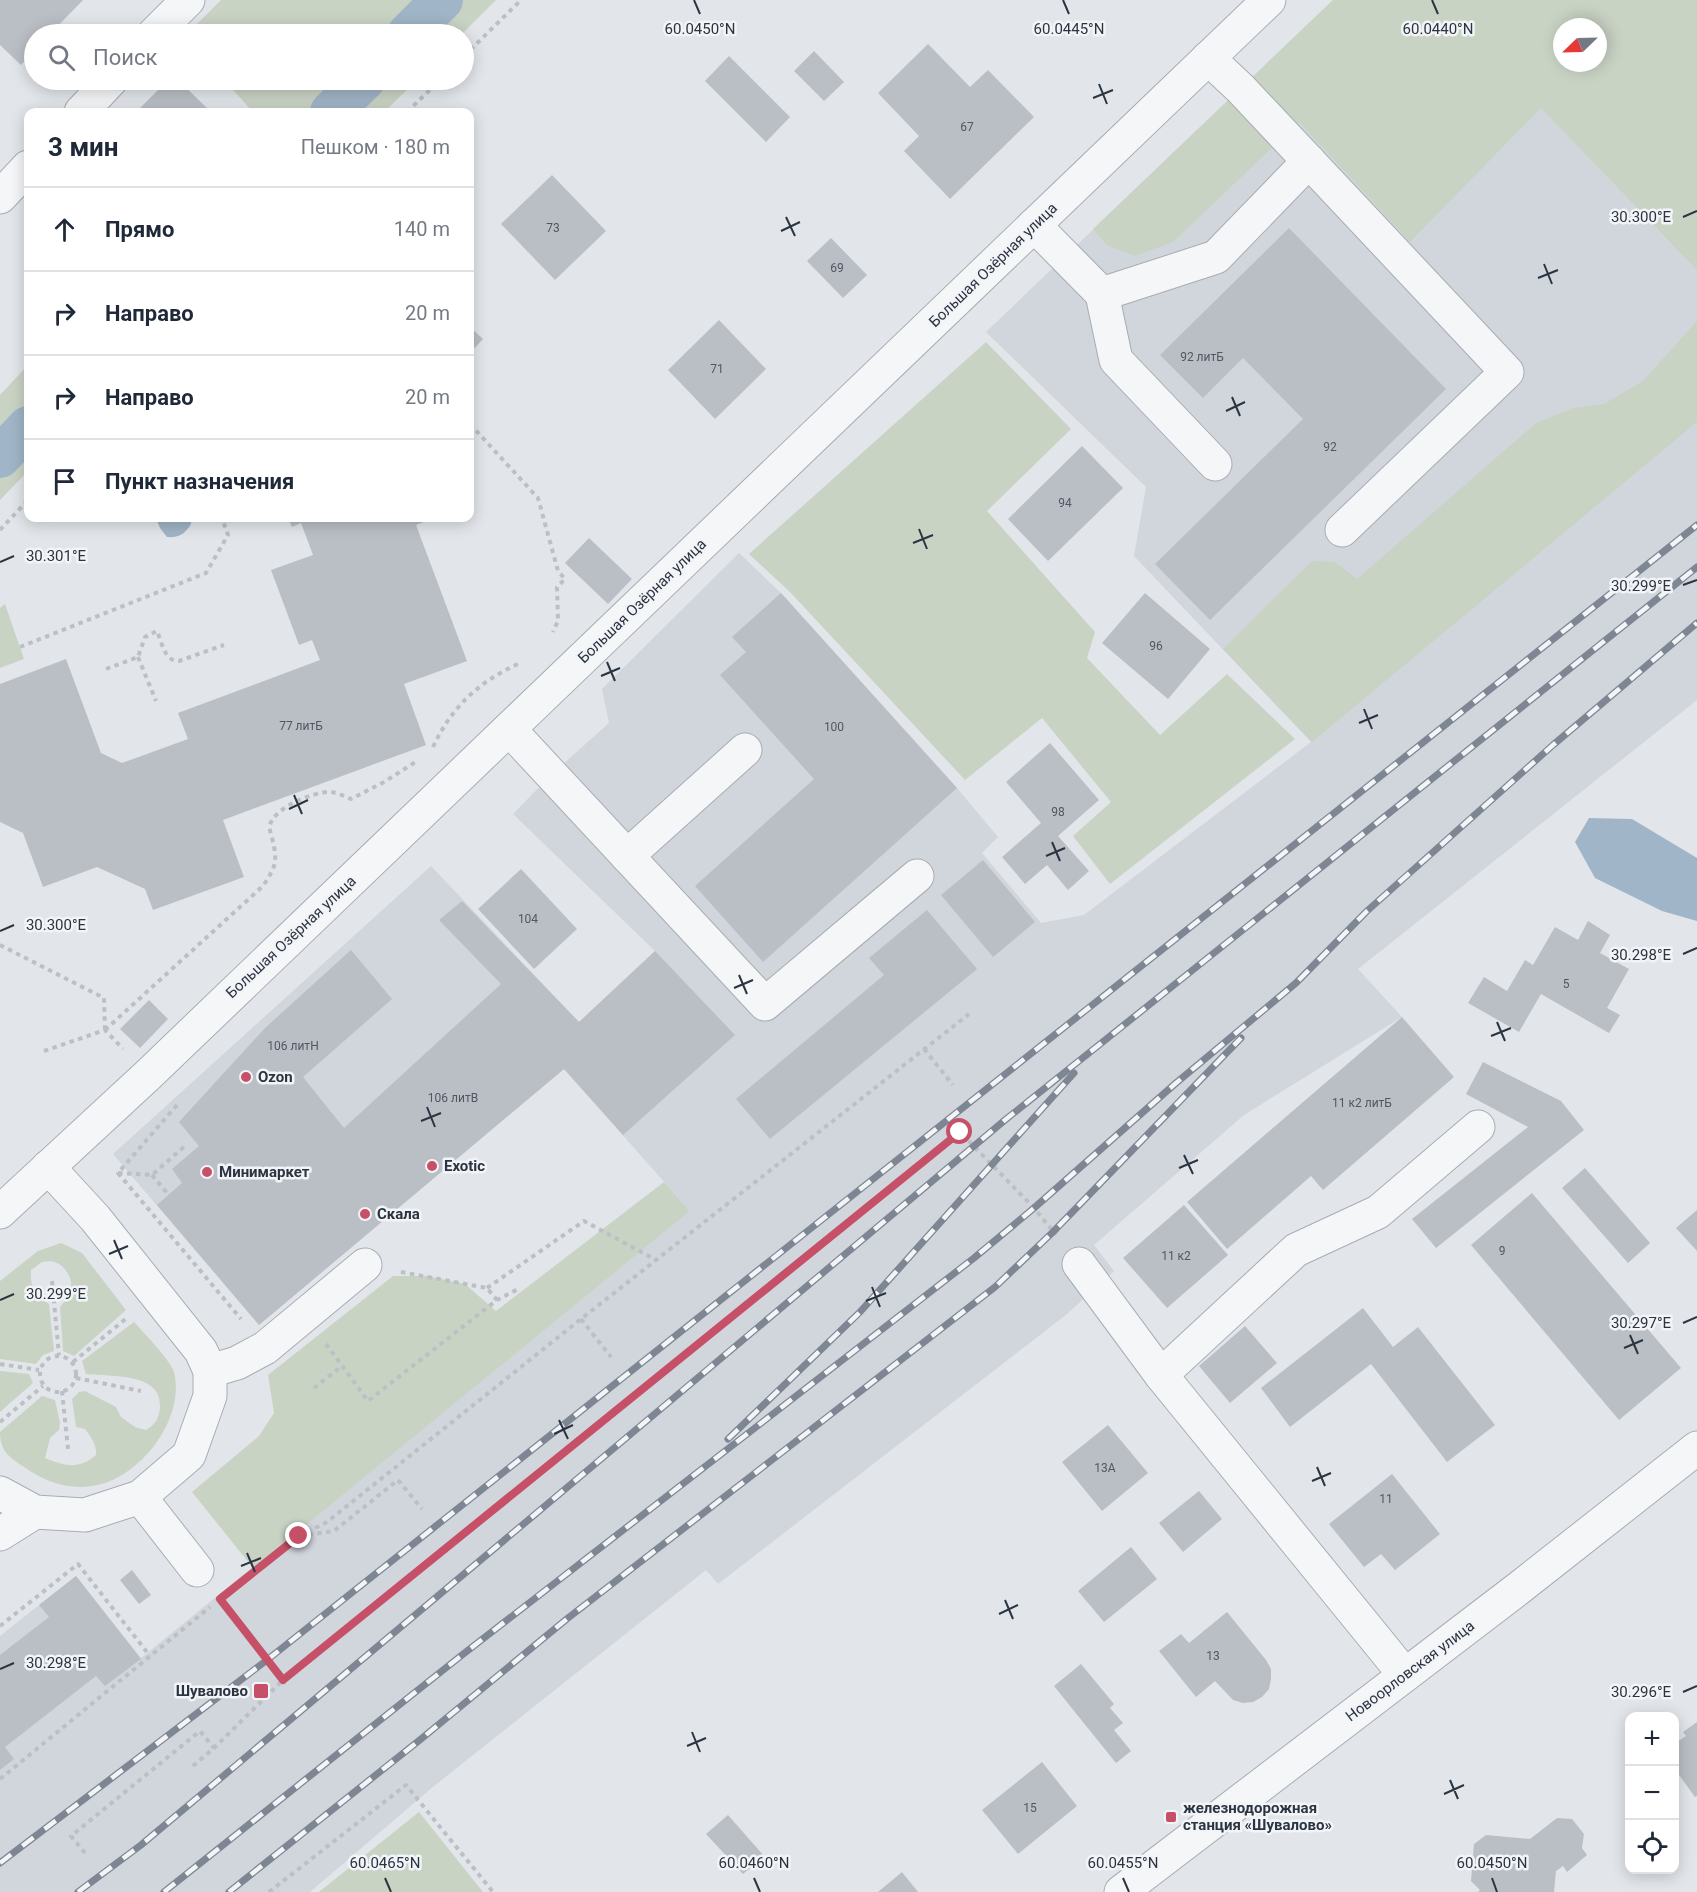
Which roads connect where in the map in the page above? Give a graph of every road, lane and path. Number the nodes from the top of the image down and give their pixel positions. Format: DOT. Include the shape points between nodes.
graph roads {
  1 [pos="188,0"];
  2 [pos="521,0"];
  3 [pos="1269,0"];
  4 [pos="164,24"];
  5 [pos="474,46"];
  6 [pos="1208,58"];
  7 [pos="102,90"];
  8 [pos="430,90"];
  9 [pos="85,108"];
  10 [pos="411,108"];
  11 [pos="1309,161"];
  12 [pos="24,171"];
  13 [pos="0,197"];
  14 [pos="1034,225"];
  15 [pos="1102,294"];
  16 [pos="474,428"];
  17 [pos="1215,464"];
  18 [pos="24,504"];
  19 [pos="223,522"];
  20 [pos="0,530"];
  21 [pos="1342,530"];
  22 [pos="549,642"];
  23 [pos="224,645"];
  24 [pos="20,647"];
  25 [pos="138,657"];
  26 [pos="529,658"];
  27 [pos="106,669"];
  28 [pos="156,701"];
  29 [pos="509,729"];
  30 [pos="745,750"];
  31 [pos="429,754"];
  32 [pos="420,759"];
  33 [pos="627,856"];
  34 [pos="917,876"];
  35 [pos="0,945"];
  36 [pos="969,1014"];
  37 [pos="105,1030"];
  38 [pos="924,1049"];
  39 [pos="44,1051"];
  40 [pos="125,1051"];
  41 [pos="953,1085"];
  42 [pos="177,1105"];
  43 [pos="1478,1127"];
  44 [pos="186,1145"];
  45 [pos="48,1167"];
  46 [pos="118,1173"];
  47 [pos="152,1175"];
  48 [pos="4,1205"];
  49 [pos="656,1260"];
  50 [pos="1079,1264"];
  51 [pos="365,1265"];
  52 [pos="52,1281"];
  53 [pos="488,1288"];
  54 [pos="520,1288"];
  55 [pos="155,1294"];
  56 [pos="497,1300"];
  57 [pos="260,1304"];
  58 [pos="305,1315"];
  59 [pos="581,1319"];
  60 [pos="266,1348"];
  61 [pos="59,1355"];
  62 [pos="611,1357"];
  63 [pos="73,1362"];
  64 [pos="0,1364"];
  65 [pos="342,1366"];
  66 [pos="39,1370"];
  67 [pos="210,1371"];
  68 [pos="1161,1375"];
  69 [pos="76,1377"];
  70 [pos="43,1386"];
  71 [pos="314,1388"];
  72 [pos="62,1391"];
  73 [pos="141,1391"];
  74 [pos="0,1422"];
  75 [pos="1697,1448"];
  76 [pos="68,1449"];
  77 [pos="0,1493"];
  78 [pos="140,1497"];
  79 [pos="422,1509"];
  80 [pos="35,1512"];
  81 [pos="0,1534"];
  82 [pos="299,1536"];
  83 [pos="197,1570"];
  84 [pos="228,1592"];
  85 [pos="220,1599"];
  86 [pos="0,1626"];
  87 [pos="150,1656"];
  88 [pos="1405,1675"];
  89 [pos="283,1680"];
  90 [pos="214,1748"];
  91 [pos="193,1766"];
  92 [pos="0,1779"];
  93 [pos="85,1853"];
  94 [pos="269,1892"];
  95 [pos="494,1892"];
  96 [pos="1121,1892"];
  1 -- 4 [label="street"];
  2 -- 5 [label="path"];
  3 -- 6 [label="street, Большая Озёрная улица"];
  6 -- 11 [label="street"];
  6 -- 14 [label="street, Большая Озёрная улица"];
  7 -- 9 [label="street"];
  8 -- 10 [label="path"];
  11 -- 15 [label="street" via="1216,257"];
  11 -- 21 [label="street" via="1507,372"];
  12 -- 13 [label="street"];
  14 -- 15 [label="street"];
  14 -- 29 [label="street, Большая Озёрная улица"];
  15 -- 17 [label="street" via="1116,360"];
  16 -- 22 [label="path" via="538,498 558,571 565,579 557,587 558,621"];
  18 -- 20 [label="path"];
  19 -- 24 [label="path" via="228,535 206,573"];
  23 -- 25 [label="path" via="173,661 168,659 157,631 145,637"];
  25 -- 27 [label="path"];
  25 -- 28 [label="path"];
  26 -- 31 [label="path" via="495,674 463,700"];
  29 -- 33 [label="street"];
  29 -- 45 [label="street, Большая Озёрная улица"];
  30 -- 33 [label="street"];
  32 -- 37 [label="path" via="351,799 331,792 316,793 273,817 270,827 277,856 275,867 262,886"];
  33 -- 34 [label="street" via="765,1004"];
  35 -- 37 [label="path" via="104,998"];
  36 -- 38 [label="path"];
  37 -- 39 [label="path"];
  37 -- 40 [label="path"];
  38 -- 41 [label="path"];
  38 -- 49 [label="path"];
  42 -- 46 [label="path"];
  43 -- 68 [label="street" via="1377,1212 1296,1250"];
  44 -- 47 [label="path"];
  45 -- 48 [label="street, Большая Озёрная улица"];
  45 -- 55 [label="street" via="95,1218"];
  46 -- 47 [label="path"];
  46 -- 60 [label="path"];
  47 -- 57 [label="path"];
  49 -- 53 [label="path" via="584,1221"];
  49 -- 59 [label="path"];
  50 -- 68 [label="street"];
  50 -- 89 [label="path" via="1034,1209 960,1132"];
  51 -- 53 [label="path"];
  51 -- 58 [label="street"];
  52 -- 61 [label="path"];
  53 -- 56 [label="path"];
  54 -- 56 [label="path"];
  55 -- 63 [label="path"];
  55 -- 67 [label="street" via="201,1351"];
  56 -- 65 [label="path" via="368,1401"];
  58 -- 60 [label="street"];
  58 -- 65 [label="path"];
  59 -- 62 [label="path"];
  59 -- 82 [label="path" via="327,1522"];
  60 -- 67 [label="street"];
  61 -- 63 [label="path"];
  61 -- 66 [label="path" via="46,1360"];
  63 -- 69 [label="path"];
  64 -- 66 [label="path"];
  65 -- 71 [label="path"];
  66 -- 70 [label="path"];
  67 -- 78 [label="street" via="210,1396 189,1455"];
  68 -- 88 [label="street"];
  69 -- 72 [label="path"];
  69 -- 73 [label="path"];
  70 -- 72 [label="path"];
  70 -- 74 [label="path"];
  72 -- 76 [label="path"];
  75 -- 88 [label="street, Новоорловская улица"];
  77 -- 80 [label="street"];
  78 -- 80 [label="street" via="85,1515"];
  78 -- 83 [label="street"];
  79 -- 82 [label="path" via="398,1480 334,1531"];
  80 -- 81 [label="street"];
  82 -- 84 [label="path"];
  83 -- 85 [label="path"];
  85 -- 87 [label="path"];
  85 -- 89 [label="path"];
  86 -- 87 [label="path" via="78,1564"];
  87 -- 92 [label="path"];
  88 -- 96 [label="street, Новоорловская улица"];
  89 -- 90 [label="path"];
  90 -- 91 [label="path"];
  90 -- 93 [label="path" via="200,1731 71,1836"];
  94 -- 95 [label="path" via="406,1785"];
}
